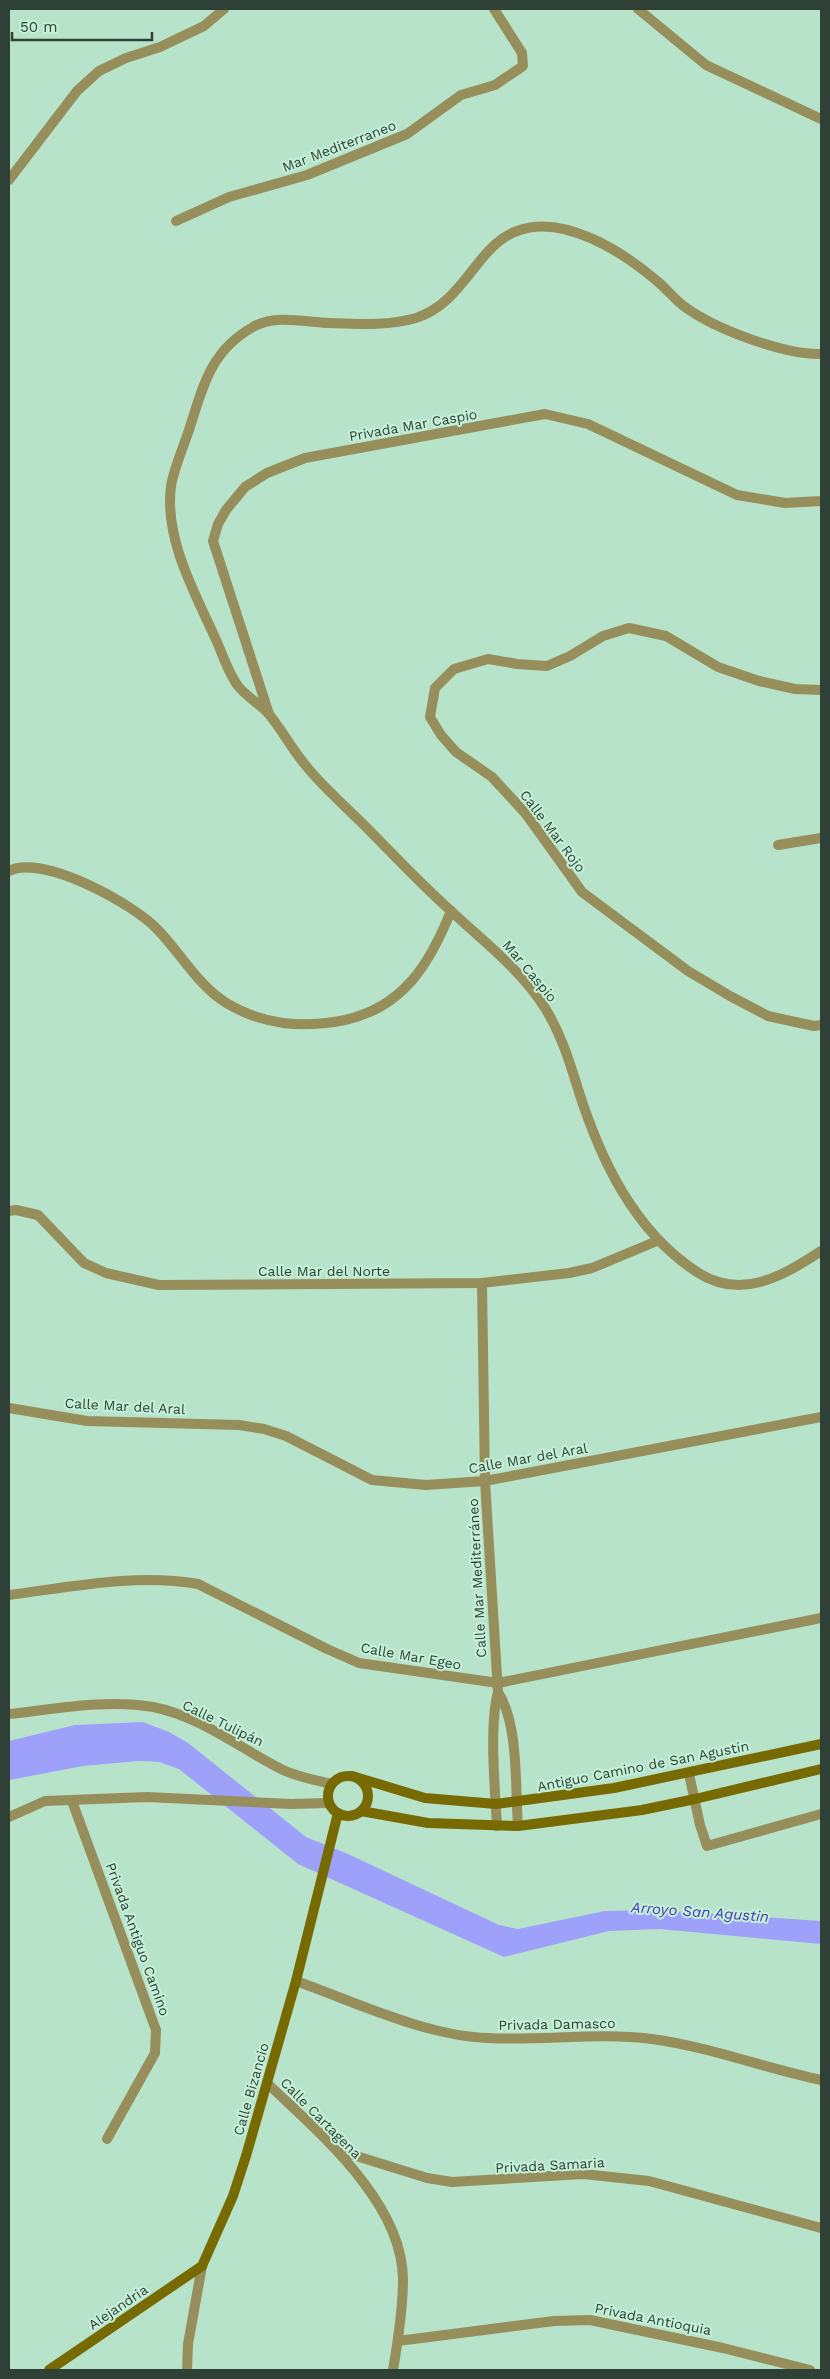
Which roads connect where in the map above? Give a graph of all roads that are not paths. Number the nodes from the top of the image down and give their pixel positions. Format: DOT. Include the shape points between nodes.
graph roads {
  1 [pos="224,9"];
  2 [pos="494,9"];
  3 [pos="638,9"];
  4 [pos="821,119"];
  5 [pos="9,180"];
  6 [pos="176,221"];
  7 [pos="821,354"];
  8 [pos="821,501"];
  9 [pos="821,690"];
  10 [pos="269,715"];
  11 [pos="821,838"];
  12 [pos="778,845"];
  13 [pos="9,871"];
  14 [pos="451,911"];
  15 [pos="821,1025"];
  16 [pos="9,1211"];
  17 [pos="657,1241"];
  18 [pos="821,1251"];
  19 [pos="482,1283"];
  20 [pos="9,1408"];
  21 [pos="821,1417"];
  22 [pos="485,1481"];
  23 [pos="9,1595"];
  24 [pos="821,1618"];
  25 [pos="498,1688"];
  26 [pos="9,1714"];
  27 [pos="821,1744"];
  28 [pos="821,1769"];
  29 [pos="689,1774"];
  30 [pos="352,1776"];
  31 [pos="331,1784"];
  32 [pos="695,1799"];
  33 [pos="72,1801"];
  34 [pos="329,1803"];
  35 [pos="516,1803"];
  36 [pos="496,1804"];
  37 [pos="361,1811"];
  38 [pos="338,1813"];
  39 [pos="821,1814"];
  40 [pos="9,1817"];
  41 [pos="497,1826"];
  42 [pos="518,1826"];
  43 [pos="296,1981"];
  44 [pos="821,2080"];
  45 [pos="267,2083"];
  46 [pos="107,2139"];
  47 [pos="337,2150"];
  48 [pos="821,2228"];
  49 [pos="202,2266"];
  50 [pos="398,2341"];
  51 [pos="49,2370"];
  52 [pos="187,2370"];
  53 [pos="394,2370"];
  54 [pos="810,2370"];
  1 -- 5 [label="street" via="204,26 99,71 77,91"];
  2 -- 6 [label="street, Mar Mediterraneo" via="522,53 523,66 513,74 495,85 461,95 407,134 307,175 228,197"];
  3 -- 4 [label="street" via="706,66"];
  7 -- 10 [label="street" via="803,354 728,331 685,308 656,280 620,253 586,234 545,227 520,229 494,243 472,274 445,302 419,317 392,323 285,319 256,324 227,345 208,370 172,486 172,517 180,562 236,684"];
  8 -- 10 [label="street, Privada Mar Caspio" via="785,503 737,495 588,424 544,414 305,458 267,472 245,487 226,510 213,541"];
  9 -- 15 [label="street, Calle Mar Rojo" via="796,689 759,681 718,667 666,636 629,628 603,636 547,666 488,659 454,669 435,688 430,717 456,752 492,777 526,814 582,892 688,970 730,996 768,1016"];
  10 -- 14 [label="street, Mar Caspio" via="307,768"];
  11 -- 12 [label="street"];
  13 -- 14 [label="street" via="34,866 60,872 118,900 157,928 204,985 228,1004 255,1017 287,1025 326,1024 363,1016 398,996 423,968 439,942"];
  14 -- 17 [label="street, Mar Caspio" via="503,956 544,1006 566,1048 602,1153 618,1186"];
  16 -- 19 [label="street, Calle Mar del Norte" via="38,1215 84,1263 106,1273 159,1284"];
  17 -- 18 [label="street, Mar Caspio" via="712,1281 737,1286 786,1275"];
  17 -- 19 [label="street, Calle Mar del Norte" via="592,1268"];
  19 -- 22 [label="street, Calle Mar Mediterráneo"];
  20 -- 22 [label="street, Calle Mar del Aral" via="87,1420 240,1425 286,1436 372,1480 426,1485"];
  21 -- 22 [label="street, Calle Mar del Aral"];
  22 -- 25 [label="street, Calle Mar Mediterráneo"];
  23 -- 25 [label="street, Calle Mar Egeo" via="127,1580 176,1580 198,1584 359,1663"];
  24 -- 25 [label="street, Calle Mar Egeo"];
  25 -- 35 [label="street, Calle Mar Mediterráneo" via="509,1714"];
  25 -- 36 [label="street, Calle Mar Mediterráneo" via="494,1733"];
  26 -- 31 [label="street, Calle Tulipán" via="115,1704 154,1708 179,1715 219,1734 285,1771"];
  27 -- 29 [label="street, Antiguo Camino de San Agustín"];
  28 -- 32 [label="street"];
  29 -- 32 [label="street"];
  29 -- 35 [label="street, Antiguo Camino de San Agustín"];
  30 -- 31 [label="street" via="338,1778"];
  30 -- 36 [label="street, Antiguo Camino de San Agustín" via="425,1798"];
  30 -- 37 [label="street" via="363,1783 368,1792 367,1802"];
  31 -- 34 [label="street"];
  32 -- 39 [label="street" via="704,1844 710,1847"];
  32 -- 42 [label="street" via="642,1810"];
  33 -- 34 [label="street" via="147,1797"];
  33 -- 40 [label="street" via="45,1801"];
  33 -- 46 [label="street, Privada Antiguo Camino" via="156,2030 155,2053"];
  34 -- 38 [label="street"];
  35 -- 36 [label="street, Antiguo Camino de San Agustín"];
  35 -- 42 [label="street, Calle Mar Mediterráneo"];
  36 -- 41 [label="street, Calle Mar Mediterráneo"];
  37 -- 38 [label="street" via="350,1816"];
  37 -- 41 [label="street" via="428,1823"];
  38 -- 43 [label="street, Calle Bizancio"];
  41 -- 42 [label="street"];
  43 -- 44 [label="street, Privada Damasco" via="425,2027 460,2035 649,2039 694,2046"];
  43 -- 45 [label="street, Calle Bizancio"];
  45 -- 47 [label="street, Calle Cartagena"];
  45 -- 49 [label="street, Calle Bizancio" via="233,2196"];
  47 -- 48 [label="street, Privada Samaria" via="426,2178 452,2182 583,2174 649,2180"];
  47 -- 50 [label="street, Calle Cartagena" via="373,2195 398,2252 403,2278"];
  49 -- 51 [label="street, Alejandria"];
  49 -- 52 [label="street, Calle Bizancio" via="188,2344"];
  50 -- 53 [label="street, Calle Cartagena"];
  50 -- 54 [label="street, Privada Antioquia" via="527,2324 590,2320"];
}
